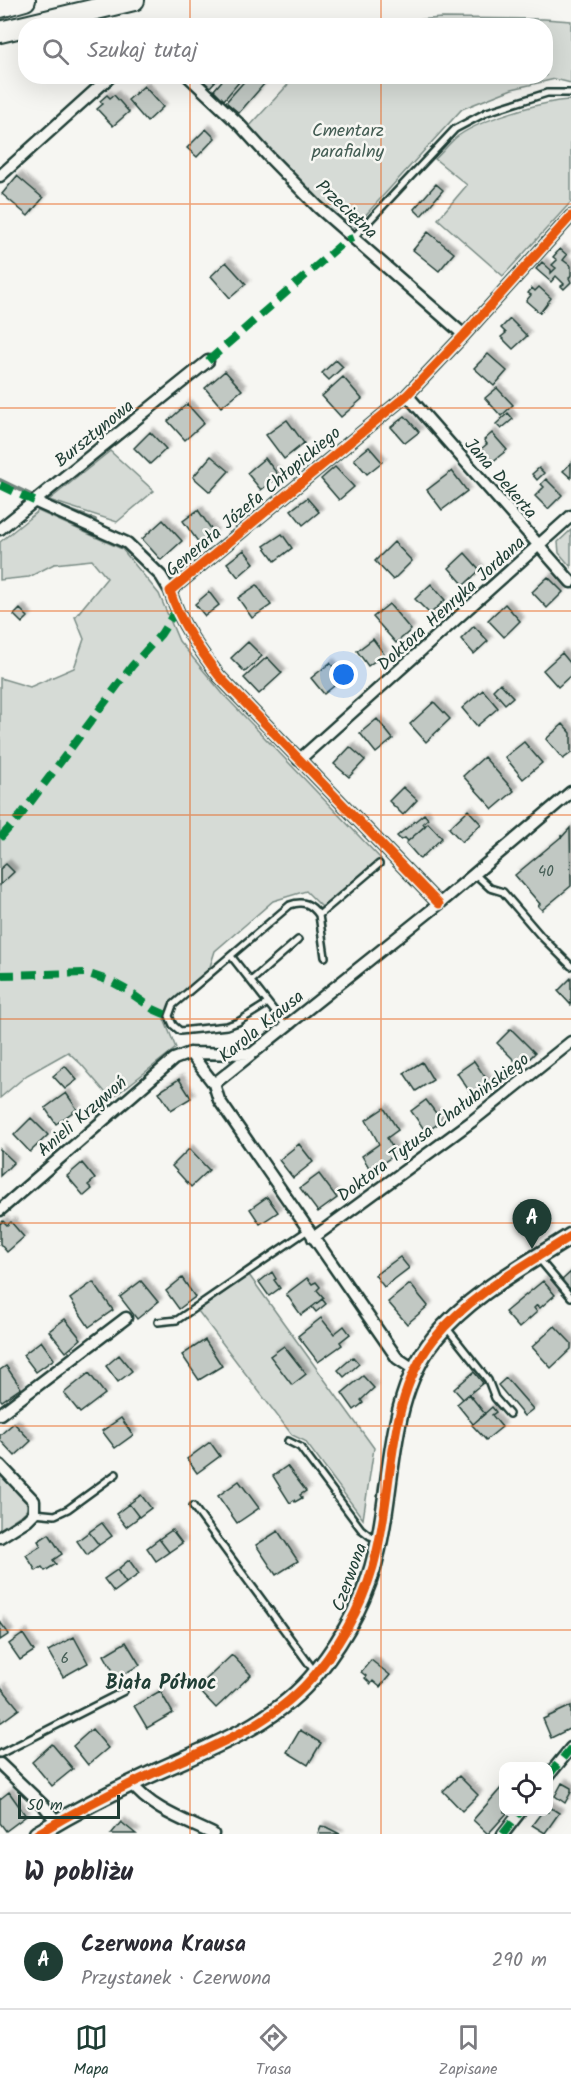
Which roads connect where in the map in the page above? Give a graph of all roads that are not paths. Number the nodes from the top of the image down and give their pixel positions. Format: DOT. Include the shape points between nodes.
graph roads {
  1 [pos="25,0"];
  2 [pos="134,0"];
  3 [pos="0,7"];
  4 [pos="59,18"];
  5 [pos="18,28"];
  6 [pos="0,32"];
  7 [pos="102,84"];
  8 [pos="196,84"];
  9 [pos="571,93"];
  10 [pos="0,176"];
  11 [pos="571,216"];
  12 [pos="353,238"];
  13 [pos="464,335"];
  14 [pos="208,361"];
  15 [pos="407,395"];
  16 [pos="36,502"];
  17 [pos="571,516"];
  18 [pos="0,529"];
  19 [pos="540,546"];
  20 [pos="571,582"];
  21 [pos="170,591"];
  22 [pos="299,760"];
  23 [pos="571,792"];
  24 [pos="379,864"];
  25 [pos="475,874"];
  26 [pos="439,904"];
  27 [pos="319,915"];
  28 [pos="298,940"];
  29 [pos="231,956"];
  30 [pos="325,957"];
  31 [pos="571,966"];
  32 [pos="251,981"];
  33 [pos="268,1003"];
  34 [pos="286,1026"];
  35 [pos="571,1042"];
  36 [pos="190,1053"];
  37 [pos="251,1054"];
  38 [pos="214,1084"];
  39 [pos="0,1210"];
  40 [pos="311,1234"];
  41 [pos="571,1236"];
  42 [pos="538,1257"];
  43 [pos="571,1297"];
  44 [pos="126,1318"];
  45 [pos="158,1322"];
  46 [pos="445,1326"];
  47 [pos="415,1370"];
  48 [pos="0,1414"];
  49 [pos="509,1414"];
  50 [pos="288,1441"];
  51 [pos="0,1465"];
  52 [pos="116,1474"];
  53 [pos="193,1506"];
  54 [pos="34,1513"];
  55 [pos="0,1537"];
  56 [pos="380,1540"];
  57 [pos="316,1673"];
  58 [pos="124,1691"];
  59 [pos="571,1748"];
  60 [pos="0,1754"];
  61 [pos="0,1764"];
  62 [pos="553,1771"];
  63 [pos="131,1783"];
  64 [pos="517,1816"];
  65 [pos="57,1822"];
  66 [pos="37,1834"];
  67 [pos="213,1834"];
  68 [pos="503,1834"];
  1 -- 3 [label="highway"];
  2 -- 4 [label="highway"];
  5 -- 6 [label="highway"];
  7 -- 10 [label="street"];
  8 -- 12 [label="street, Przeciętna"];
  9 -- 12 [label="lane" via="547,93 488,112 455,129"];
  11 -- 13 [label="street, Generała Józefa Chłopickiego"];
  12 -- 13 [label="street, Przeciętna"];
  13 -- 15 [label="street, Generała Józefa Chłopickiego"];
  14 -- 16 [label="street, Bursztynowa"];
  15 -- 19 [label="street, Jana Dekerta"];
  15 -- 21 [label="street, Generała Józefa Chłopickiego"];
  16 -- 18 [label="street, Bursztynowa"];
  16 -- 21 [label="street" via="127,543 161,576"];
  17 -- 19 [label="street, Doktora Henryka Jordana"];
  19 -- 20 [label="street, Jana Dekerta"];
  19 -- 22 [label="street, Doktora Henryka Jordana"];
  21 -- 22 [label="street, Generała Józefa Chłopickiego" via="176,610 219,676"];
  22 -- 26 [label="street, Generała Józefa Chłopickiego"];
  23 -- 25 [label="street, Karola Krausa"];
  24 -- 27 [label="lane"];
  25 -- 26 [label="street, Karola Krausa"];
  25 -- 31 [label="lane" via="490,888 503,892"];
  26 -- 34 [label="street, Karola Krausa"];
  27 -- 29 [label="lane" via="305,902 290,905"];
  27 -- 30 [label="lane"];
  28 -- 32 [label="lane"];
  29 -- 32 [label="lane"];
  29 -- 33 [label="lane" via="173,1005 169,1016 173,1025 180,1031 226,1026"];
  32 -- 33 [label="lane"];
  33 -- 34 [label="lane"];
  34 -- 37 [label="street, Karola Krausa"];
  35 -- 40 [label="street, Doktora Tytusa Chałubińskiego" via="471,1122"];
  36 -- 37 [label="street, Anieli Krzywoń"];
  36 -- 38 [label="street"];
  36 -- 39 [label="street, Anieli Krzywoń" via="162,1068"];
  37 -- 38 [label="street, Karola Krausa"];
  38 -- 40 [label="street, Karola Krausa" via="219,1100"];
  40 -- 45 [label="lane" via="177,1320"];
  40 -- 47 [label="street, Karola Krausa" via="397,1358"];
  41 -- 42 [label="street, Czerwona"];
  42 -- 43 [label="lane"];
  42 -- 46 [label="street, Czerwona" via="479,1297"];
  44 -- 48 [label="street"];
  46 -- 47 [label="street, Czerwona"];
  46 -- 49 [label="lane" via="488,1380 495,1398"];
  47 -- 56 [label="street, Czerwona" via="400,1411"];
  50 -- 56 [label="lane" via="300,1446 361,1529"];
  51 -- 54 [label="street" via="34,1501"];
  52 -- 54 [label="lane" via="68,1509 55,1515"];
  53 -- 57 [label="lane"];
  54 -- 55 [label="street"];
  56 -- 57 [label="street, Czerwona" via="352,1621"];
  57 -- 63 [label="street, Czerwona" via="256,1725"];
  58 -- 60 [label="lane"];
  59 -- 62 [label="street"];
  61 -- 65 [label="street"];
  63 -- 65 [label="street, Czerwona"];
  63 -- 67 [label="street" via="165,1811"];
  64 -- 68 [label="street"];
  65 -- 66 [label="street, Czerwona"];
}
